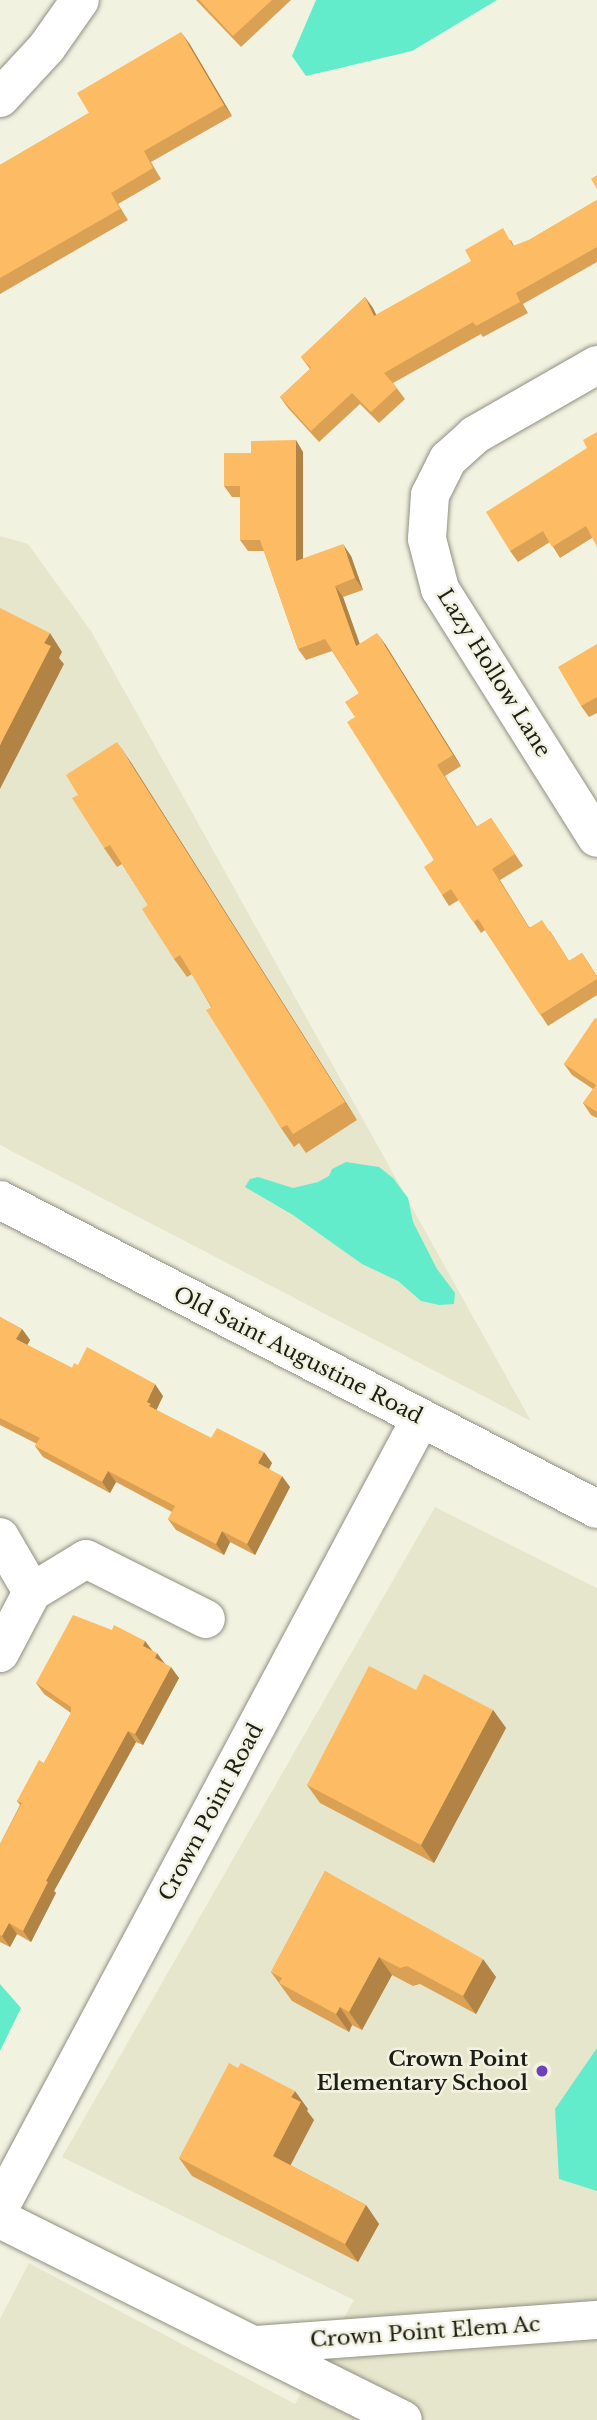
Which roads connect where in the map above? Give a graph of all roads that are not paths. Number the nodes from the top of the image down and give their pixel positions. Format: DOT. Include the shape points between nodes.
graph roads {
  1 [pos="80,0"];
  2 [pos="0,98"];
  3 [pos="597,365"];
  4 [pos="592,819"];
  5 [pos="0,1200"];
  6 [pos="421,1418"];
  7 [pos="597,1508"];
  8 [pos="0,1537"];
  9 [pos="32,1592"];
  10 [pos="206,1619"];
  11 [pos="0,1653"];
  12 [pos="0,2207"];
  13 [pos="0,2219"];
  14 [pos="597,2320"];
  15 [pos="253,2345"];
  16 [pos="403,2420"];
  1 -- 2 [label="street" via="47,47"];
  3 -- 4 [label="street, Lazy Hollow Lane" via="475,435 448,459 430,495 427,539 440,589"];
  5 -- 6 [label="street, Old Saint Augustine Road"];
  6 -- 7 [label="street, Old Saint Augustine Road"];
  6 -- 12 [label="street, Crown Point Road"];
  8 -- 9 [label="street"];
  9 -- 10 [label="street" via="86,1559"];
  9 -- 11 [label="street"];
  13 -- 15 [label="street, Crown Point Elem Ac"];
  14 -- 15 [label="street, Crown Point Elem Ac"];
  15 -- 16 [label="street, Crown Point Elem Ac"];
}
